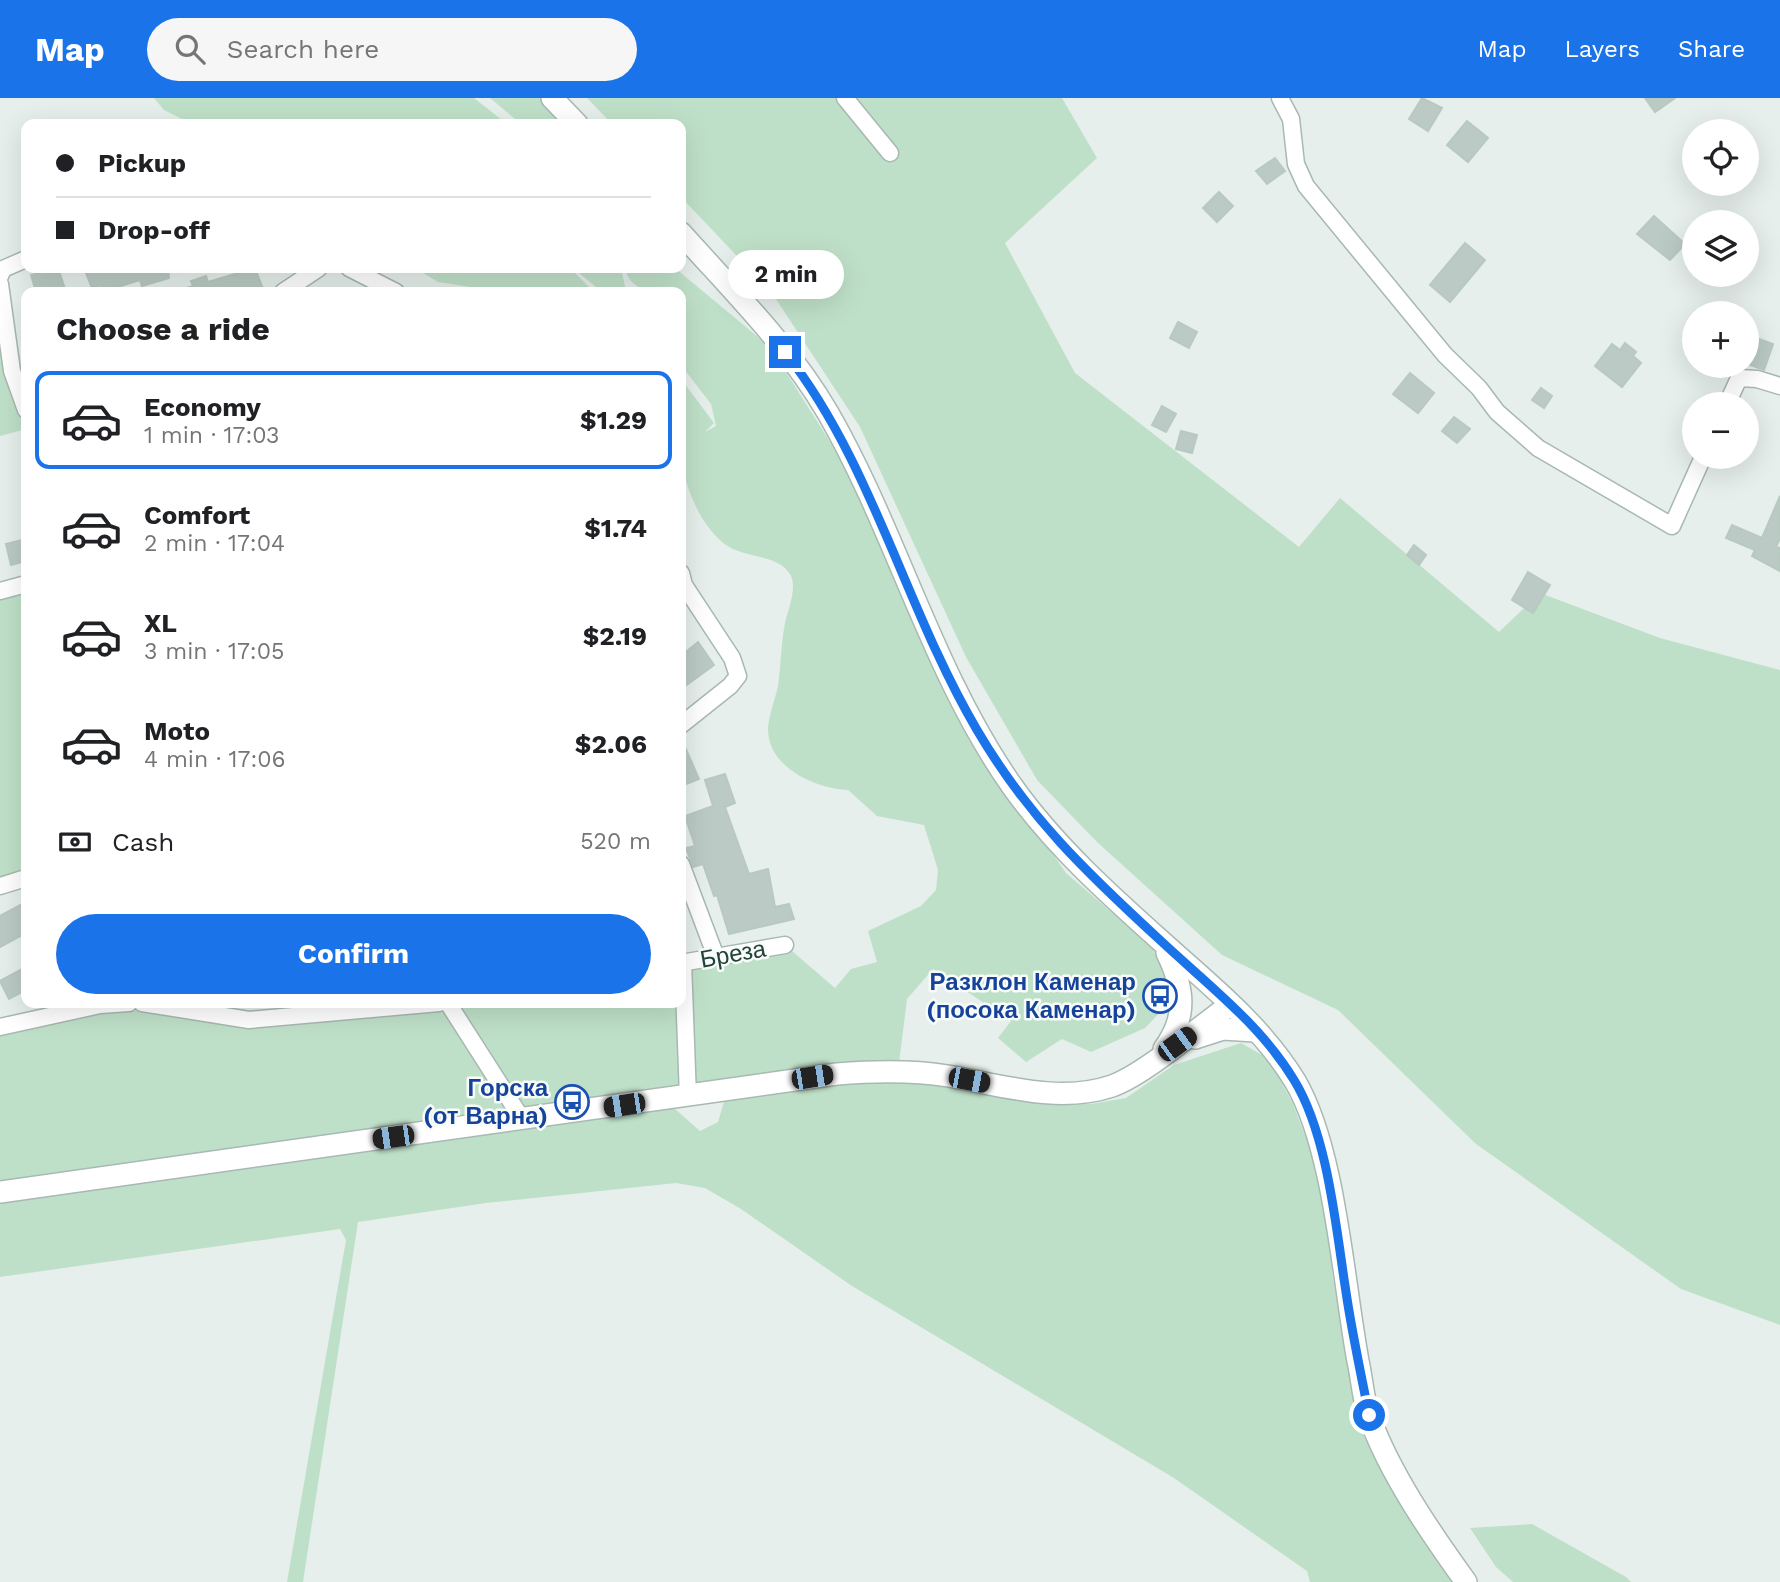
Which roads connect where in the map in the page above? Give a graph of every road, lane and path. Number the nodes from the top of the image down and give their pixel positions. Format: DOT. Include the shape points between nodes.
graph roads {
  1 [pos="552,98"];
  2 [pos="845,98"];
  3 [pos="1280,98"];
  4 [pos="572,119"];
  5 [pos="890,153"];
  6 [pos="686,239"];
  7 [pos="21,261"];
  8 [pos="312,273"];
  9 [pos="360,273"];
  10 [pos="0,276"];
  11 [pos="0,284"];
  12 [pos="290,287"];
  13 [pos="386,287"];
  14 [pos="1780,386"];
  15 [pos="1733,392"];
  16 [pos="21,398"];
  17 [pos="1698,469"];
  18 [pos="21,585"];
  19 [pos="686,588"];
  20 [pos="0,591"];
  21 [pos="686,721"];
  22 [pos="686,877"];
  23 [pos="21,880"];
  24 [pos="0,886"];
  25 [pos="1161,941"];
  26 [pos="785,945"];
  27 [pos="716,957"];
  28 [pos="686,962"];
  29 [pos="1230,1005"];
  30 [pos="86,1008"];
  31 [pos="173,1008"];
  32 [pos="245,1008"];
  33 [pos="383,1008"];
  34 [pos="451,1008"];
  35 [pos="684,1008"];
  36 [pos="248,1020"];
  37 [pos="0,1027"];
  38 [pos="1255,1031"];
  39 [pos="1159,1056"];
  40 [pos="688,1097"];
  41 [pos="522,1119"];
  42 [pos="0,1192"];
  43 [pos="1466,1582"];
  1 -- 4 [label="street"];
  2 -- 5 [label="street"];
  3 -- 17 [label="street" via="1291,119 1296,164 1306,186 1422,330 1497,412 1538,448 1672,526"];
  6 -- 25 [label="street" via="770,333 828,413 958,693 1011,785 1070,855"];
  7 -- 10 [label="street" via="3,269"];
  8 -- 12 [label="street"];
  9 -- 13 [label="street"];
  11 -- 16 [label="street" via="14,380"];
  14 -- 15 [label="street" via="1739,378"];
  18 -- 20 [label="street"];
  19 -- 21 [label="street" via="732,658 738,676"];
  22 -- 27 [label="street"];
  23 -- 24 [label="street"];
  25 -- 29 [label="street"];
  25 -- 39 [label="street" via="1183,993 1174,1034"];
  26 -- 27 [label="street, Бреза"];
  27 -- 28 [label="street, Бреза"];
  29 -- 38 [label="street"];
  29 -- 39 [label="street"];
  30 -- 37 [label="street"];
  31 -- 36 [label="street"];
  32 -- 36 [label="street"];
  33 -- 36 [label="street"];
  34 -- 41 [label="street"];
  35 -- 40 [label="street"];
  38 -- 39 [label="street" via="1208,1032"];
  38 -- 43 [label="street" via="1295,1081 1310,1114 1326,1171 1369,1415 1394,1468"];
  39 -- 40 [label="street" via="1113,1086 1085,1093 878,1071"];
  40 -- 41 [label="street"];
  41 -- 42 [label="street"];
}
